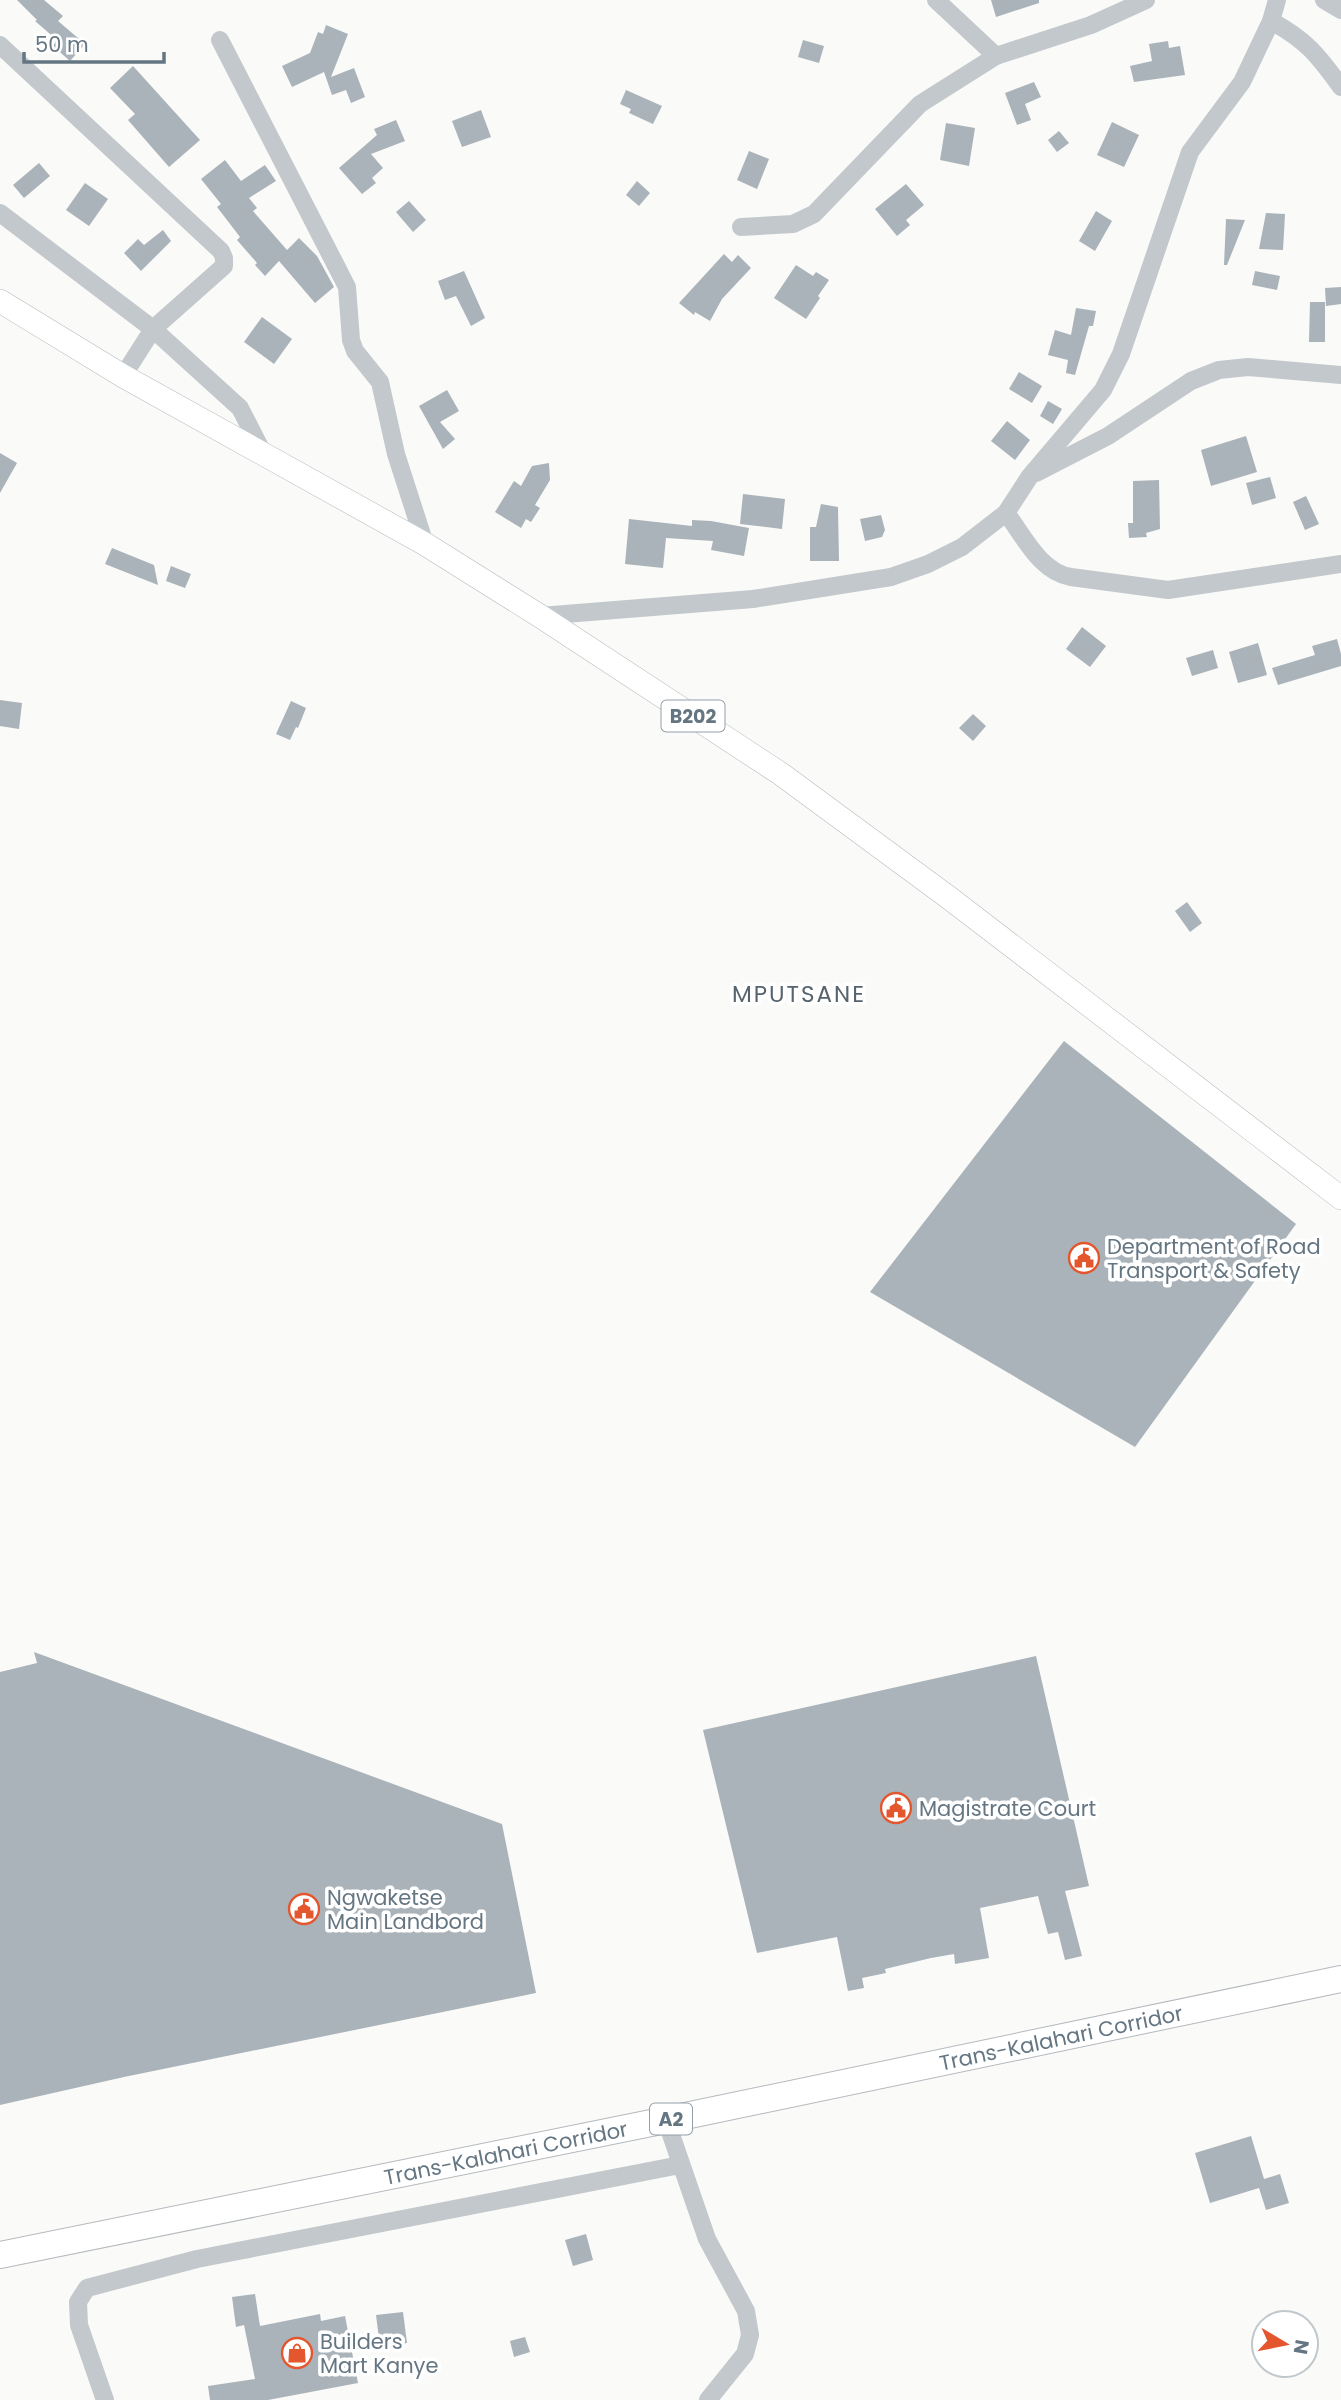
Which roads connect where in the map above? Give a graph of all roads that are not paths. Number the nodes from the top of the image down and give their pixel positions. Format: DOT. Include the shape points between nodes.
graph roads {
  1 [pos="936,0"];
  2 [pos="1146,0"];
  3 [pos="1277,0"];
  4 [pos="1324,0"];
  5 [pos="1341,10"];
  6 [pos="1271,21"];
  7 [pos="220,40"];
  8 [pos="0,45"];
  9 [pos="996,56"];
  10 [pos="1341,87"];
  11 [pos="0,213"];
  12 [pos="741,227"];
  13 [pos="0,301"];
  14 [pos="153,328"];
  15 [pos="1341,375"];
  16 [pos="123,376"];
  17 [pos="262,453"];
  18 [pos="1030,476"];
  19 [pos="1006,513"];
  20 [pos="425,544"];
  21 [pos="1341,564"];
  22 [pos="540,617"];
  23 [pos="1341,1198"];
  24 [pos="1341,1979"];
  25 [pos="666,2120"];
  26 [pos="680,2165"];
  27 [pos="0,2255"];
  28 [pos="105,2400"];
  29 [pos="708,2400"];
  1 -- 9 [label="street"];
  2 -- 9 [label="street" via="1091,25"];
  3 -- 6 [label="street"];
  4 -- 5 [label="street"];
  6 -- 10 [label="street" via="1308,45"];
  6 -- 18 [label="street" via="1242,82 1190,152 1121,354 1103,390"];
  7 -- 20 [label="street" via="347,287 351,340 380,382 396,454"];
  8 -- 14 [label="street" via="220,251 225,266"];
  9 -- 12 [label="street" via="920,104 814,214 793,224"];
  11 -- 14 [label="street"];
  13 -- 16 [label="main road, B202"];
  14 -- 16 [label="street"];
  14 -- 17 [label="street" via="240,408"];
  15 -- 18 [label="street" via="1219,370 1191,381 1108,436"];
  16 -- 17 [label="main road, B202"];
  17 -- 20 [label="main road, B202"];
  18 -- 19 [label="street"];
  19 -- 21 [label="street" via="1046,567 1071,577 1168,590"];
  19 -- 22 [label="street" via="962,547 891,577 753,598"];
  20 -- 22 [label="main road, B202"];
  22 -- 23 [label="main road, B202" via="792,782"];
  24 -- 25 [label="highway, Trans-Kalahari Corridor / A2"];
  25 -- 26 [label="street"];
  25 -- 27 [label="highway, Trans-Kalahari Corridor / A2"];
  26 -- 28 [label="street" via="197,2259 87,2288 78,2302 79,2325"];
  26 -- 29 [label="street" via="706,2239 746,2311 750,2334 745,2354"];
}
